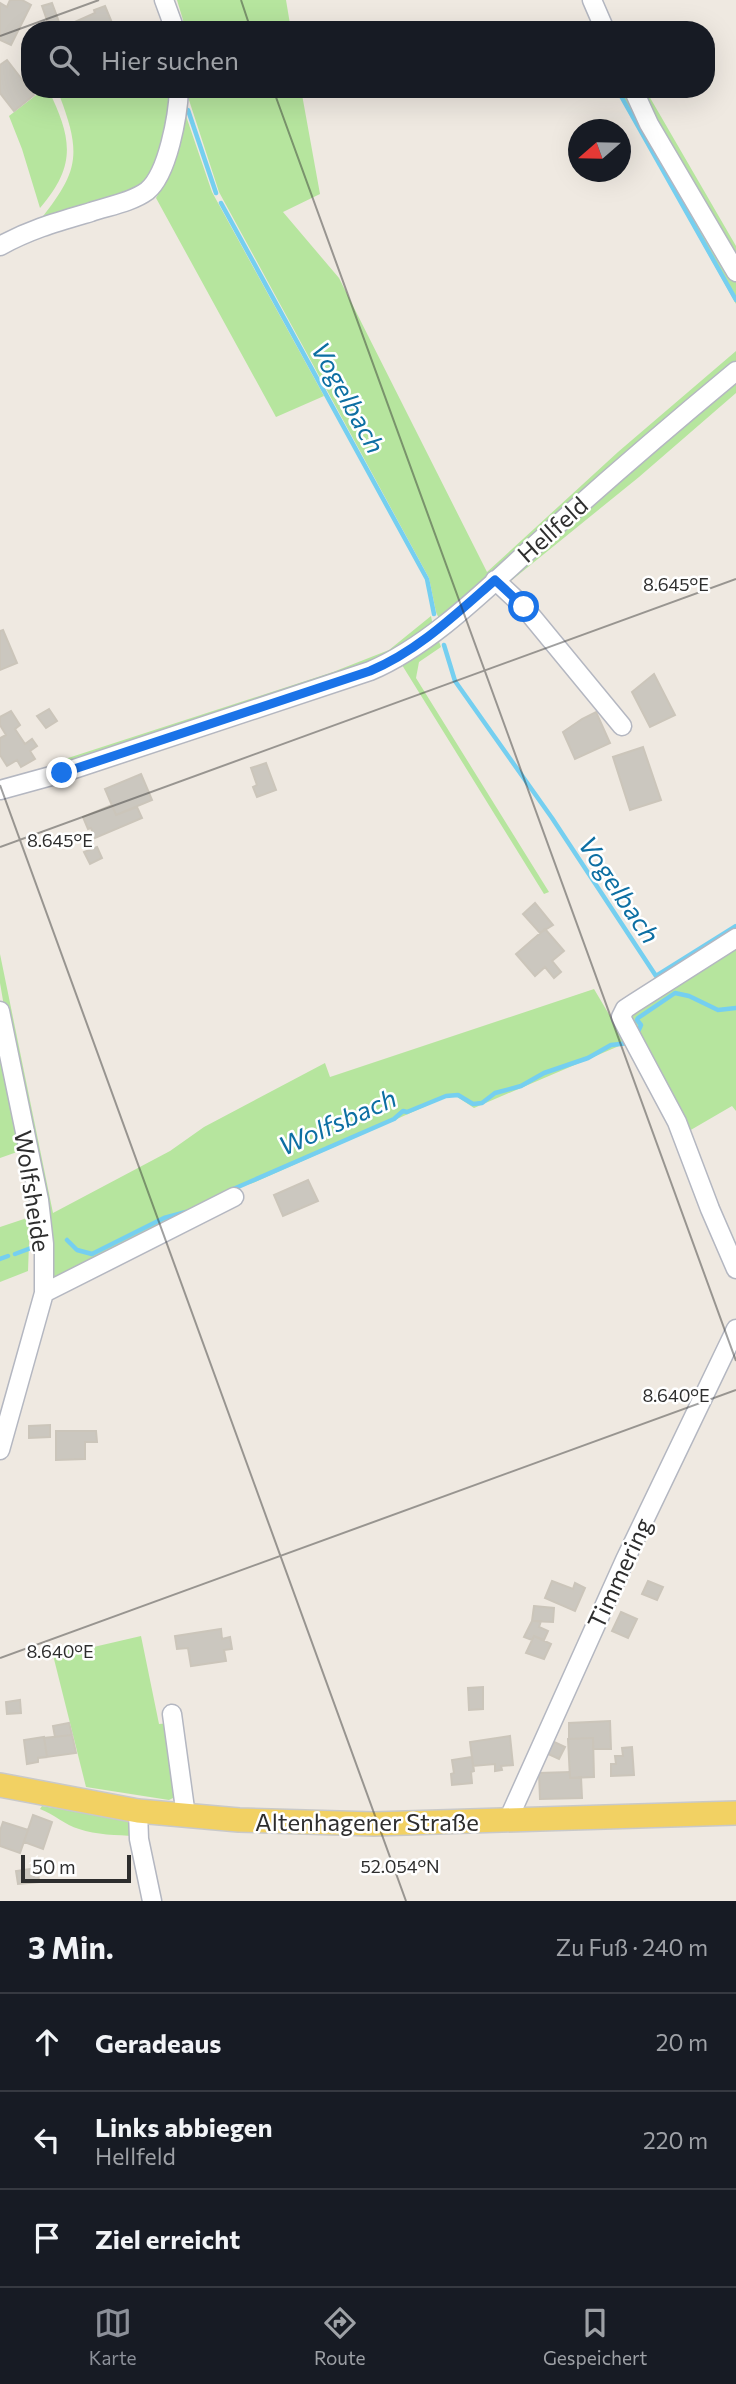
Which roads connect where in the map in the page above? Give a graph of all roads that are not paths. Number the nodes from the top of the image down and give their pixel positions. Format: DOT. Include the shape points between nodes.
graph roads {
  1 [pos="164,0"];
  2 [pos="592,0"];
  3 [pos="172,21"];
  4 [pos="601,21"];
  5 [pos="179,98"];
  6 [pos="637,98"];
  7 [pos="0,246"];
  8 [pos="736,272"];
  9 [pos="736,371"];
  10 [pos="495,580"];
  11 [pos="622,726"];
  12 [pos="0,790"];
  13 [pos="736,938"];
  14 [pos="0,1011"];
  15 [pos="3,1040"];
  16 [pos="234,1197"];
  17 [pos="736,1269"];
  18 [pos="44,1293"];
  19 [pos="736,1329"];
  20 [pos="0,1450"];
  21 [pos="172,1714"];
  22 [pos="0,1785"];
  23 [pos="138,1811"];
  24 [pos="736,1813"];
  25 [pos="186,1816"];
  26 [pos="508,1820"];
  27 [pos="152,1901"];
  1 -- 3 [label="street"];
  2 -- 4 [label="street"];
  5 -- 7 [label="street" via="164,164 147,191 28,231"];
  6 -- 8 [label="street"];
  9 -- 10 [label="street, Hellfeld"];
  10 -- 11 [label="street" via="524,607"];
  10 -- 12 [label="street, Hellfeld" via="394,661"];
  13 -- 17 [label="street" via="625,1009 621,1017 677,1122"];
  14 -- 15 [label="street, Wolfsheide"];
  15 -- 18 [label="street, Wolfsheide" via="40,1200"];
  16 -- 18 [label="street"];
  18 -- 20 [label="street, Wolfsheide"];
  19 -- 26 [label="street, Timmering"];
  21 -- 25 [label="street"];
  22 -- 23 [label="main road, Altenhagener Straße"];
  23 -- 25 [label="main road, Altenhagener Straße"];
  23 -- 27 [label="street"];
  24 -- 26 [label="main road, Altenhagener Straße"];
  25 -- 26 [label="main road, Altenhagener Straße" via="374,1824"];
}
